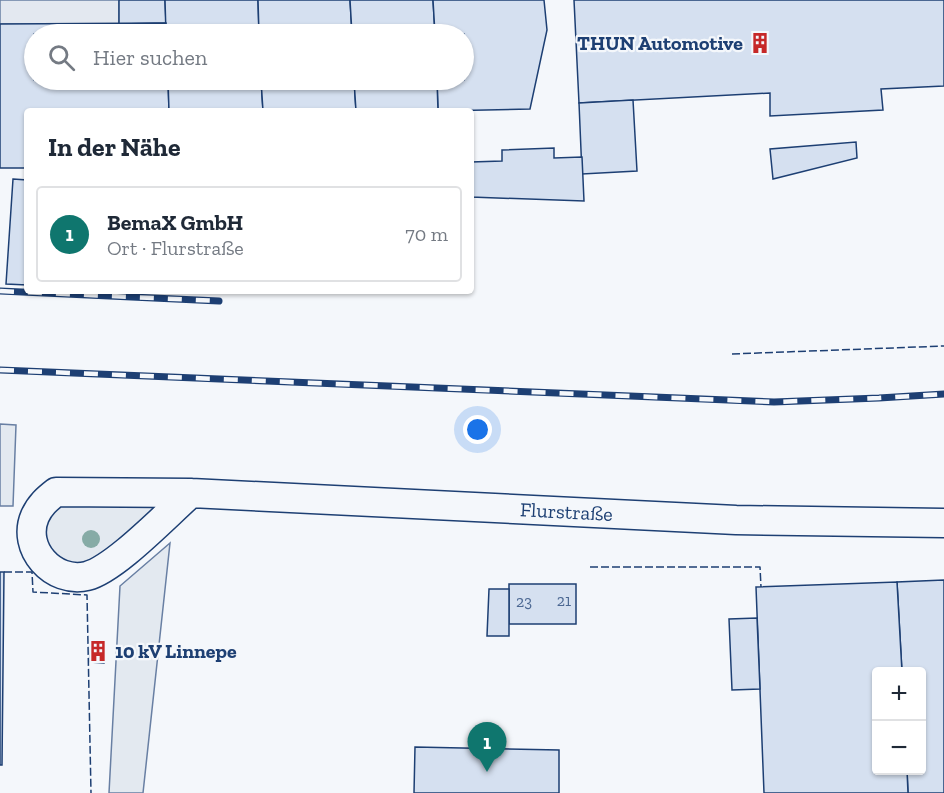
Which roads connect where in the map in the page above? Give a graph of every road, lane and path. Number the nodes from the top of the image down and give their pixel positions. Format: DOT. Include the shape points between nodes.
graph roads {
  1 [pos="191,493"];
  2 [pos="944,524"];
  1 -- 1 [label="street, Flurstraße" via="56,492 43,502 34,517 34,547 45,564 66,576 98,572"];
  1 -- 2 [label="street, Flurstraße" via="736,520"];
}
